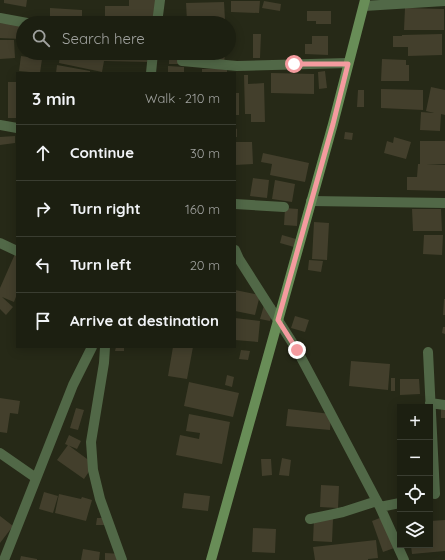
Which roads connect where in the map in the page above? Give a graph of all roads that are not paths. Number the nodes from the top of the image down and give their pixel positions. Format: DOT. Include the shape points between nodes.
graph roads {
  1 [pos="160,0"];
  2 [pos="445,1"];
  3 [pos="365,3"];
  4 [pos="158,16"];
  5 [pos="0,18"];
  6 [pos="16,21"];
  7 [pos="152,60"];
  8 [pos="182,61"];
  9 [pos="348,64"];
  10 [pos="151,72"];
  11 [pos="0,125"];
  12 [pos="16,128"];
  13 [pos="311,201"];
  14 [pos="445,203"];
  15 [pos="236,204"];
  16 [pos="284,207"];
  17 [pos="0,243"];
  18 [pos="16,251"];
  19 [pos="236,252"];
  20 [pos="278,320"];
  21 [pos="92,348"];
  22 [pos="105,348"];
  23 [pos="428,352"];
  24 [pos="430,403"];
  25 [pos="445,405"];
  26 [pos="0,453"];
  27 [pos="36,478"];
  28 [pos="437,495"];
  29 [pos="379,504"];
  30 [pos="397,504"];
  31 [pos="310,519"];
  32 [pos="4,560"];
  33 [pos="122,560"];
  34 [pos="211,560"];
  35 [pos="404,560"];
  1 -- 4 [label="street"];
  2 -- 3 [label="street"];
  3 -- 9 [label="main road"];
  5 -- 6 [label="street"];
  7 -- 10 [label="street"];
  8 -- 9 [label="street" via="238,66"];
  9 -- 13 [label="main road"];
  11 -- 12 [label="street"];
  13 -- 14 [label="street"];
  13 -- 20 [label="main road"];
  15 -- 16 [label="street"];
  17 -- 18 [label="street"];
  19 -- 20 [label="street"];
  20 -- 29 [label="street" via="297,350"];
  20 -- 34 [label="main road"];
  21 -- 27 [label="street" via="73,385"];
  22 -- 33 [label="street" via="91,442 92,470"];
  23 -- 24 [label="street"];
  24 -- 25 [label="street"];
  24 -- 28 [label="street"];
  26 -- 27 [label="street"];
  27 -- 32 [label="street"];
  29 -- 30 [label="street"];
  29 -- 31 [label="street"];
  29 -- 35 [label="street"];
}
